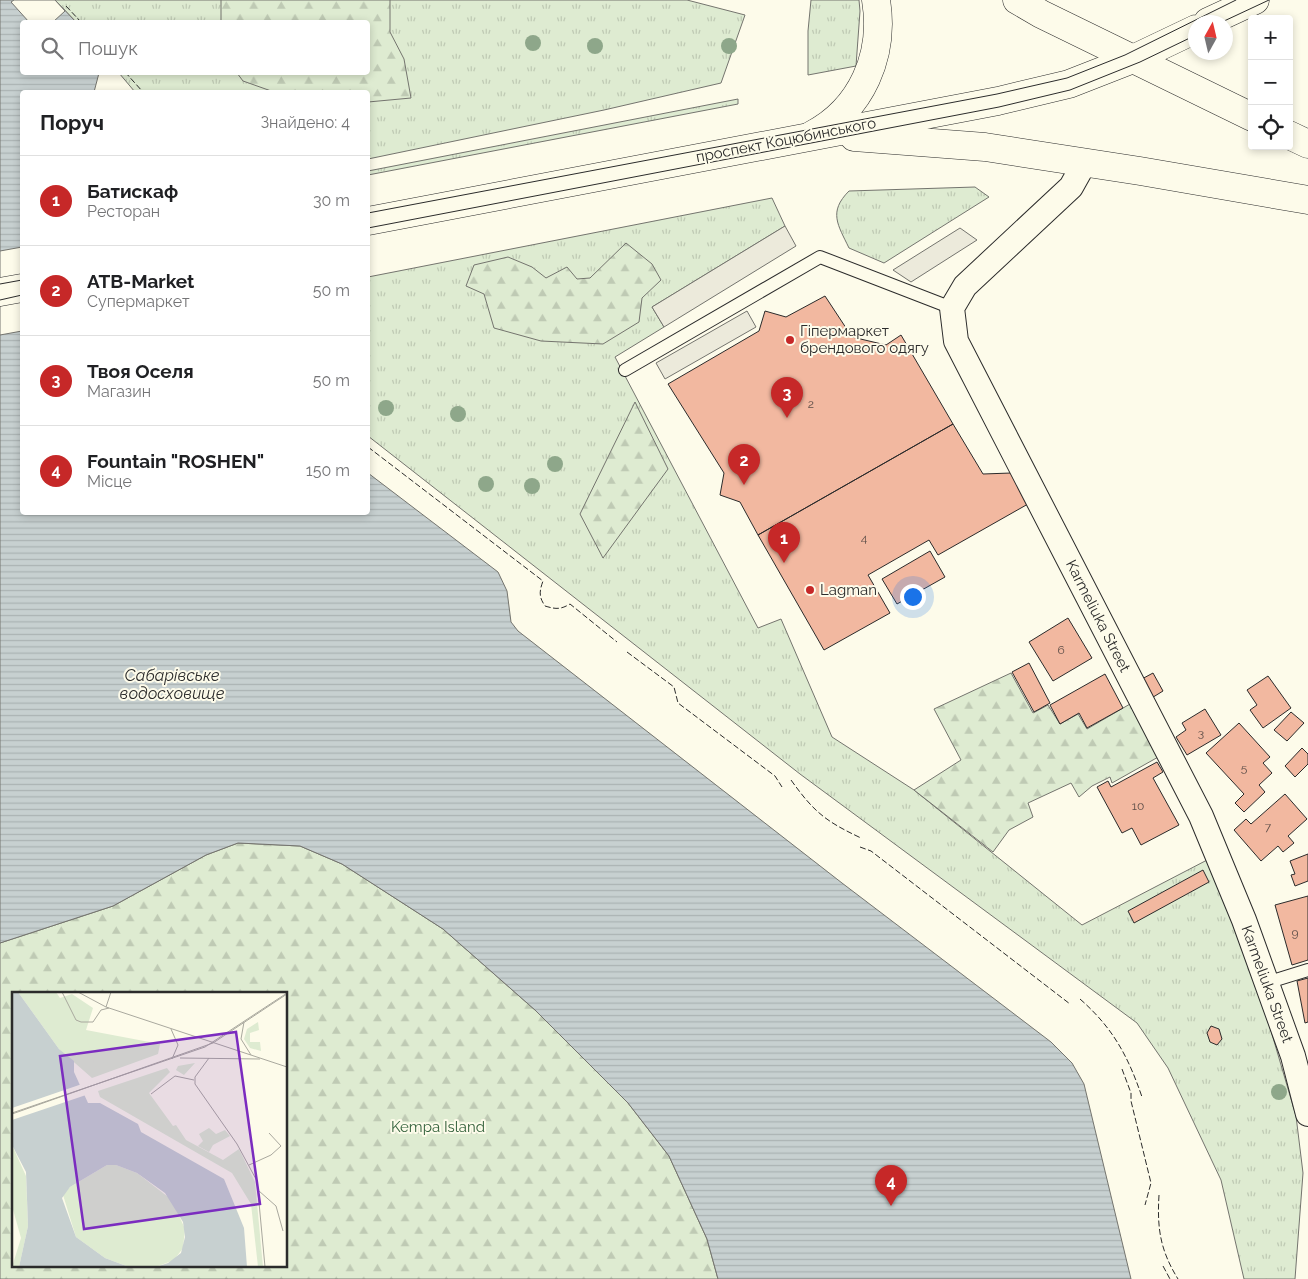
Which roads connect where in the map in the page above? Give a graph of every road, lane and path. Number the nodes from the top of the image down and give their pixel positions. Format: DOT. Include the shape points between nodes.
graph roads {
  1 [pos="876,0"];
  2 [pos="1017,0"];
  3 [pos="1256,0"];
  4 [pos="1223,15"];
  5 [pos="1188,33"];
  6 [pos="1133,59"];
  7 [pos="1248,115"];
  8 [pos="812,135"];
  9 [pos="1293,137"];
  10 [pos="1308,144"];
  11 [pos="1085,162"];
  12 [pos="1308,200"];
  13 [pos="370,221"];
  14 [pos="20,288"];
  15 [pos="0,292"];
  16 [pos="952,308"];
  17 [pos="625,370"];
  18 [pos="1308,970"];
  19 [pos="1266,983"];
  20 [pos="1308,1114"];
  1 -- 8 [label="street" via="877,39 865,83 853,102 828,126"];
  2 -- 6 [label="street"];
  3 -- 4 [label="street"];
  5 -- 6 [label="street, проспект Коцюбинського"];
  6 -- 7 [label="street"];
  6 -- 8 [label="street, проспект Коцюбинського" via="1068,84 998,101"];
  8 -- 11 [label="street" via="985,147"];
  8 -- 13 [label="street, проспект Коцюбинського"];
  9 -- 10 [label="street"];
  11 -- 12 [label="street"];
  11 -- 16 [label="street" via="1071,187 965,286"];
  14 -- 15 [label="street"];
  16 -- 17 [label="lane" via="820,257"];
  16 -- 19 [label="street, Karmeliuka Street" via="956,341 1201,816"];
  18 -- 19 [label="lane"];
  19 -- 20 [label="street, Karmeliuka Street" via="1293,1056"];
}
